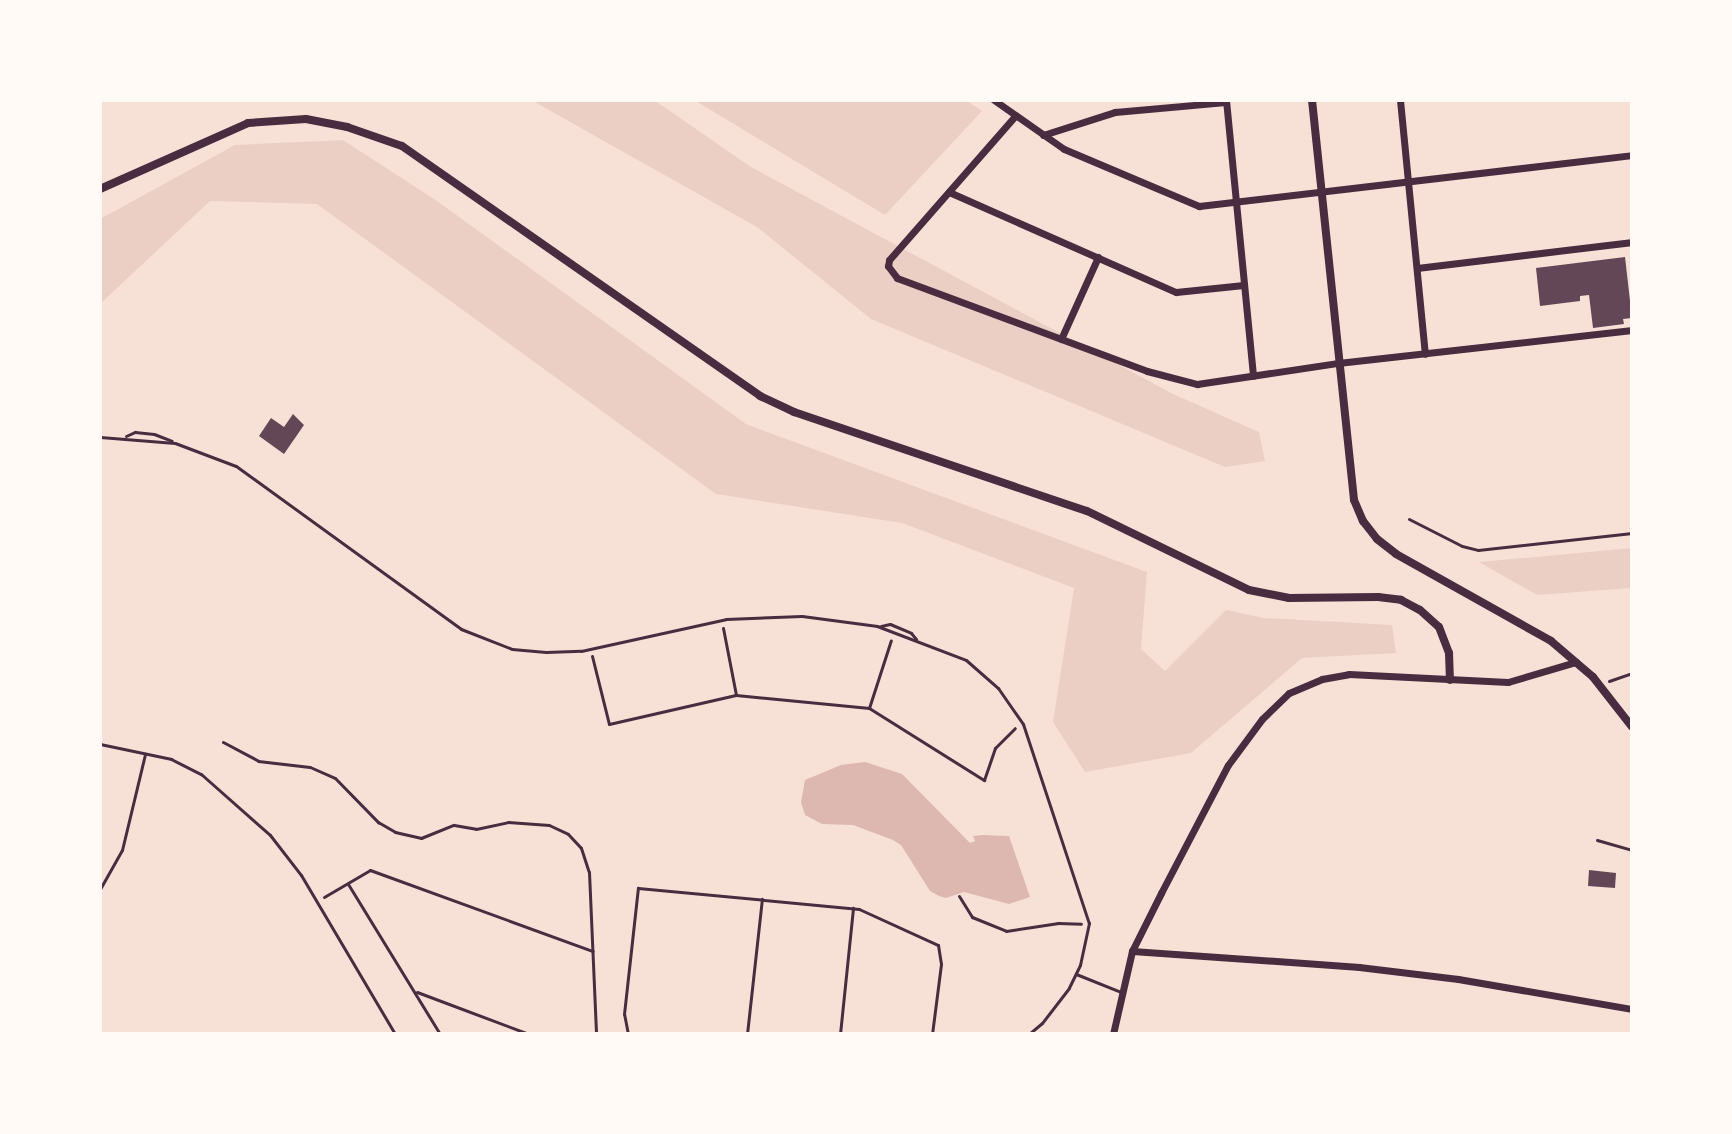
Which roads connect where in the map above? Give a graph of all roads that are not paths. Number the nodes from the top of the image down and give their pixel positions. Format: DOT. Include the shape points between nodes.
graph roads {
  1 [pos="994,100"];
  2 [pos="1312,100"];
  3 [pos="1400,100"];
  4 [pos="1226,101"];
  5 [pos="1015,116"];
  6 [pos="1043,135"];
  7 [pos="1632,155"];
  8 [pos="1408,184"];
  9 [pos="100,189"];
  10 [pos="949,192"];
  11 [pos="1320,193"];
  12 [pos="1236,202"];
  13 [pos="1632,242"];
  14 [pos="1098,257"];
  15 [pos="1417,268"];
  16 [pos="1244,285"];
  17 [pos="1632,330"];
  18 [pos="1061,339"];
  19 [pos="1425,354"];
  20 [pos="1338,363"];
  21 [pos="1253,376"];
  22 [pos="100,437"];
  23 [pos="877,626"];
  24 [pos="917,641"];
  25 [pos="1576,662"];
  26 [pos="1450,680"];
  27 [pos="1632,727"];
  28 [pos="100,744"];
  29 [pos="145,754"];
  30 [pos="1597,840"];
  31 [pos="1632,850"];
  32 [pos="100,889"];
  33 [pos="1132,951"];
  34 [pos="1076,974"];
  35 [pos="1121,992"];
  36 [pos="1632,1009"];
  37 [pos="395,1034"];
  38 [pos="1029,1034"];
  39 [pos="1113,1034"];
  1 -- 5 [label="street"];
  2 -- 11 [label="street"];
  3 -- 8 [label="street"];
  4 -- 6 [label="street" via="1115,112"];
  4 -- 12 [label="street"];
  5 -- 6 [label="street"];
  5 -- 10 [label="street"];
  6 -- 12 [label="street" via="1064,149 1199,206"];
  7 -- 8 [label="street"];
  8 -- 11 [label="street"];
  8 -- 15 [label="street"];
  9 -- 26 [label="street" via="248,123 306,119 402,146 760,396 1087,511 1249,590 1289,598 1401,600 1439,627 1449,653"];
  10 -- 14 [label="street"];
  10 -- 18 [label="street" via="889,260 891,272"];
  11 -- 12 [label="street"];
  11 -- 20 [label="street"];
  12 -- 16 [label="street"];
  13 -- 15 [label="street"];
  14 -- 16 [label="street" via="1176,292"];
  14 -- 18 [label="street"];
  15 -- 19 [label="street"];
  16 -- 21 [label="street"];
  17 -- 19 [label="street"];
  18 -- 21 [label="street" via="1197,384"];
  19 -- 20 [label="street"];
  20 -- 21 [label="street"];
  20 -- 25 [label="street" via="1354,500 1377,539 1551,641"];
  22 -- 23 [label="lane" via="154,434 212,455 264,483 461,629 512,649 591,649 721,620 802,616"];
  23 -- 24 [label="lane"];
  23 -- 24 [label="lane" via="890,624"];
  24 -- 34 [label="lane" via="984,673 1023,724 1089,923"];
  25 -- 26 [label="street" via="1508,682"];
  25 -- 27 [label="street"];
  26 -- 33 [label="street" via="1349,674 1289,693 1228,765"];
  28 -- 29 [label="lane"];
  29 -- 32 [label="lane" via="122,850"];
  29 -- 37 [label="lane" via="171,759 201,774 270,835 317,901"];
  30 -- 31 [label="lane"];
  33 -- 35 [label="street"];
  33 -- 36 [label="street" via="1359,967"];
  34 -- 35 [label="lane"];
  34 -- 38 [label="lane" via="1057,1005"];
  35 -- 39 [label="street"];
}
